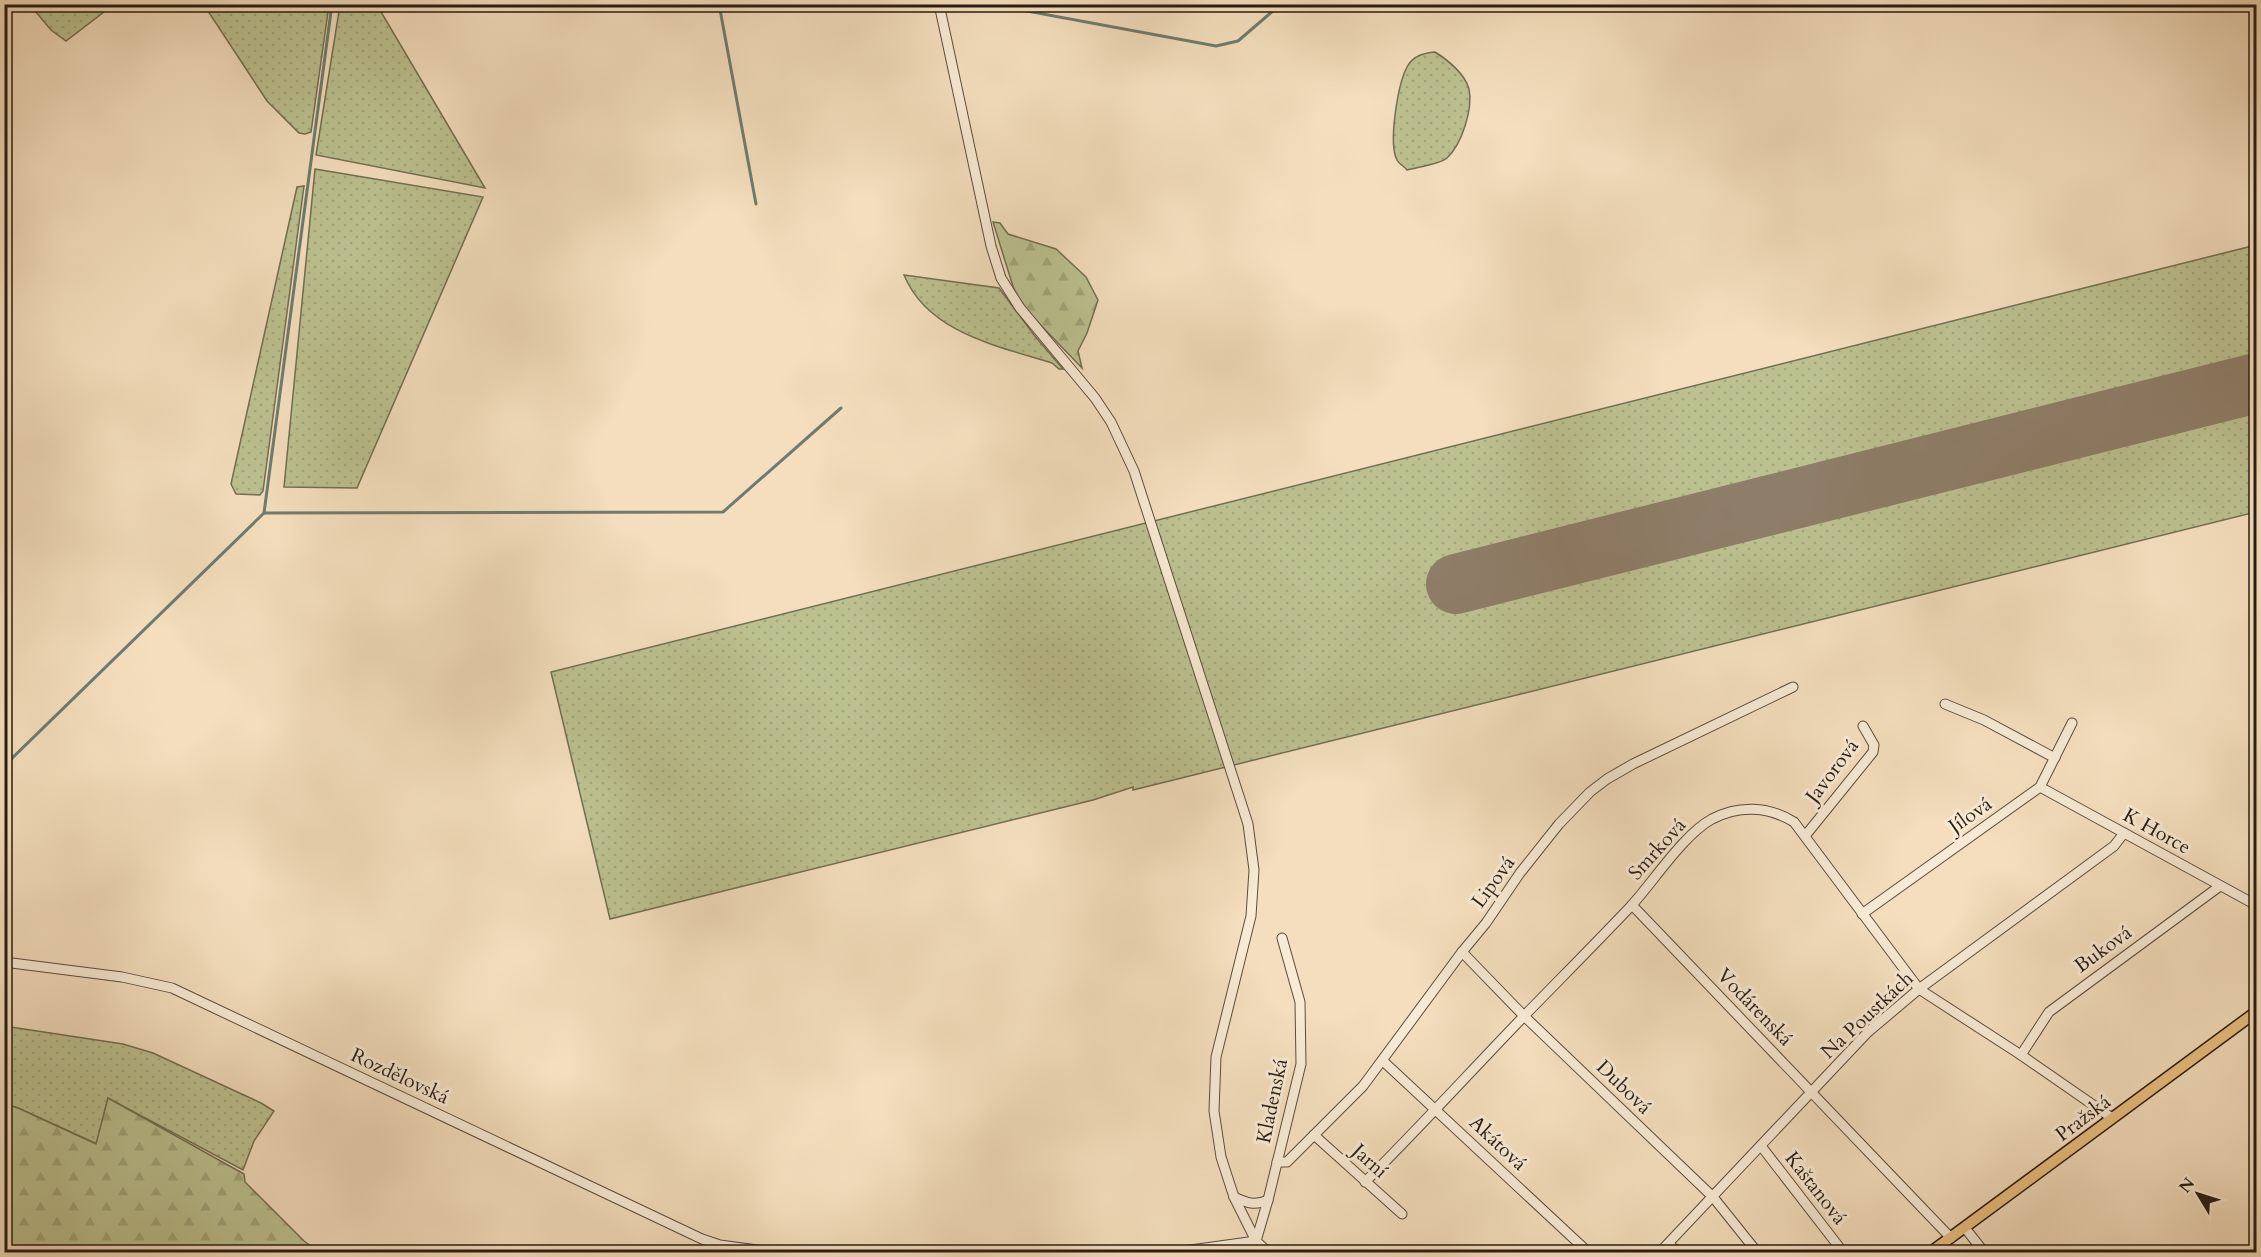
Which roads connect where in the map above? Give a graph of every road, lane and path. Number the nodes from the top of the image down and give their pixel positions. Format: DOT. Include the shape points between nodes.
graph roads {
  1 [pos="939,4"];
  2 [pos="1793,687"];
  3 [pos="1945,704"];
  4 [pos="2072,723"];
  5 [pos="1863,726"];
  6 [pos="2055,758"];
  7 [pos="2040,787"];
  8 [pos="2124,834"];
  9 [pos="1805,836"];
  10 [pos="2220,886"];
  11 [pos="1632,905"];
  12 [pos="2256,905"];
  13 [pos="1862,914"];
  14 [pos="1282,938"];
  15 [pos="1462,952"];
  16 [pos="4,962"];
  17 [pos="1919,989"];
  18 [pos="2256,1012"];
  19 [pos="1524,1016"];
  20 [pos="2021,1055"];
  21 [pos="1383,1061"];
  22 [pos="1812,1092"];
  23 [pos="1437,1110"];
  24 [pos="2112,1118"];
  25 [pos="1314,1136"];
  26 [pos="1761,1146"];
  27 [pos="1277,1161"];
  28 [pos="1365,1182"];
  29 [pos="1234,1197"];
  30 [pos="1713,1197"];
  31 [pos="1268,1200"];
  32 [pos="1401,1214"];
  33 [pos="1965,1228"];
  34 [pos="1951,1238"];
  35 [pos="1256,1241"];
  36 [pos="1669,1243"];
  37 [pos="1234,1248"];
  38 [pos="772,1252"];
  39 [pos="1176,1252"];
  40 [pos="1268,1252"];
  41 [pos="1588,1252"];
  42 [pos="1660,1252"];
  43 [pos="1676,1252"];
  44 [pos="1757,1252"];
  45 [pos="1843,1252"];
  46 [pos="1931,1252"];
  47 [pos="1983,1252"];
  1 -- 29 [label="street" via="1001,278 1020,308 1095,398 1134,471 1248,824 1254,870 1251,916 1227,1009 1216,1068 1214,1111 1221,1157"];
  2 -- 15 [label="street, Lipová" via="1633,764 1590,792 1553,832"];
  3 -- 6 [label="street"];
  4 -- 6 [label="street, Jílová"];
  5 -- 9 [label="street, Javorová" via="1874,745 1873,752"];
  6 -- 7 [label="street, Jílová"];
  7 -- 8 [label="street, K Horce"];
  7 -- 13 [label="street, Jílová"];
  8 -- 10 [label="street, K Horce"];
  8 -- 17 [label="street, Na Poustkách" via="2114,846"];
  9 -- 11 [label="street, Smrková" via="1794,822 1779,813 1753,808 1732,811 1710,820 1691,836"];
  9 -- 13 [label="street, Smrková"];
  10 -- 12 [label="street, K Horce"];
  10 -- 20 [label="street, Buková" via="2049,1012"];
  11 -- 19 [label="street, Smrková"];
  11 -- 22 [label="street, Vodárenská"];
  13 -- 17 [label="street, Smrková"];
  14 -- 27 [label="street, Kladenská" via="1300,1002 1301,1064"];
  15 -- 19 [label="street, Dubová"];
  15 -- 21 [label="street, Lipová"];
  16 -- 38 [label="street, Rozdělovská" via="122,977 172,988 702,1239"];
  17 -- 20 [label="street, Smrková"];
  17 -- 22 [label="street, Na Poustkách" via="1868,1032"];
  18 -- 24 [label="main road, Pražská"];
  19 -- 23 [label="street, Smrková"];
  19 -- 30 [label="street, Dubová"];
  20 -- 24 [label="street, Smrková"];
  21 -- 23 [label="street, Akátová"];
  21 -- 25 [label="street, Lipová"];
  22 -- 26 [label="street, Na Poustkách"];
  22 -- 34 [label="street, Vodárenská"];
  23 -- 28 [label="street, Smrková"];
  23 -- 41 [label="street, Akátová"];
  24 -- 33 [label="main road, Pražská"];
  25 -- 27 [label="street, Lipová" via="1287,1162"];
  25 -- 28 [label="street, Jarní"];
  26 -- 30 [label="street, Na Poustkách"];
  26 -- 45 [label="street, Kaštanová"];
  27 -- 31 [label="street, Kladenská"];
  28 -- 32 [label="street, Jarní"];
  29 -- 31 [label="street" via="1251,1204"];
  29 -- 35 [label="street"];
  30 -- 36 [label="street, Na Poustkách"];
  30 -- 44 [label="street, Dubová"];
  31 -- 35 [label="street, Kladenská"];
  33 -- 34 [label="main road, Pražská"];
  33 -- 47 [label="street"];
  34 -- 46 [label="main road, Pražská"];
  35 -- 37 [label="street"];
  35 -- 40 [label="street"];
  36 -- 42 [label="street, Na Poustkách"];
  36 -- 43 [label="street"];
  37 -- 39 [label="street"];
}
